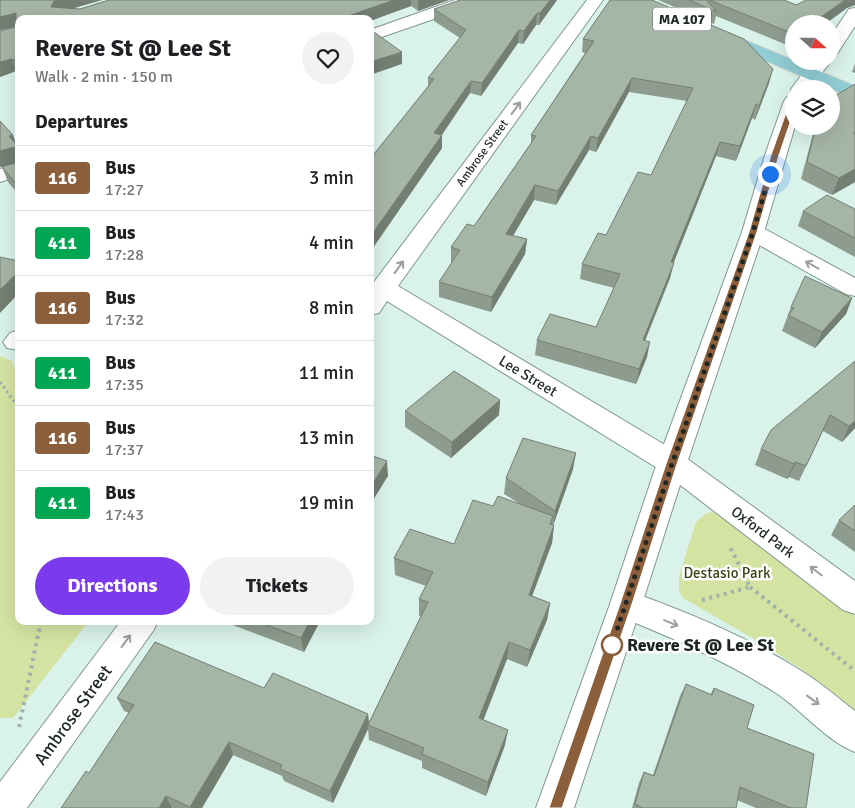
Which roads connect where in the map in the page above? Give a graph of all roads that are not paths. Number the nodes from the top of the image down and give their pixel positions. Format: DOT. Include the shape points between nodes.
graph roads {
  1 [pos="471,0"];
  2 [pos="595,0"];
  3 [pos="855,13"];
  4 [pos="707,29"];
  5 [pos="374,35"];
  6 [pos="840,36"];
  7 [pos="811,75"];
  8 [pos="855,93"];
  9 [pos="785,127"];
  10 [pos="15,170"];
  11 [pos="0,176"];
  12 [pos="753,232"];
  13 [pos="855,288"];
  14 [pos="377,297"];
  15 [pos="672,464"];
  16 [pos="855,600"];
  17 [pos="626,604"];
  18 [pos="138,625"];
  19 [pos="855,734"];
  20 [pos="4,808"];
  21 [pos="556,808"];
  1 -- 5 [label="street"];
  14 -- 2 [label="street, Ambrose Street, one-way"];
  3 -- 6 [label="street"];
  4 -- 7 [label="main road, MA 107"];
  7 -- 8 [label="main road, MA 107"];
  9 -- 12 [label="street"];
  10 -- 11 [label="street"];
  13 -- 12 [label="street, one-way"];
  12 -- 15 [label="street"];
  14 -- 15 [label="street, Lee Street"];
  16 -- 15 [label="street, Oxford Park, one-way"];
  15 -- 17 [label="street"];
  17 -- 19 [label="street, one-way" via="678,625 784,679"];
  17 -- 21 [label="street"];
  20 -- 18 [label="street, Ambrose Street, one-way"];
}
